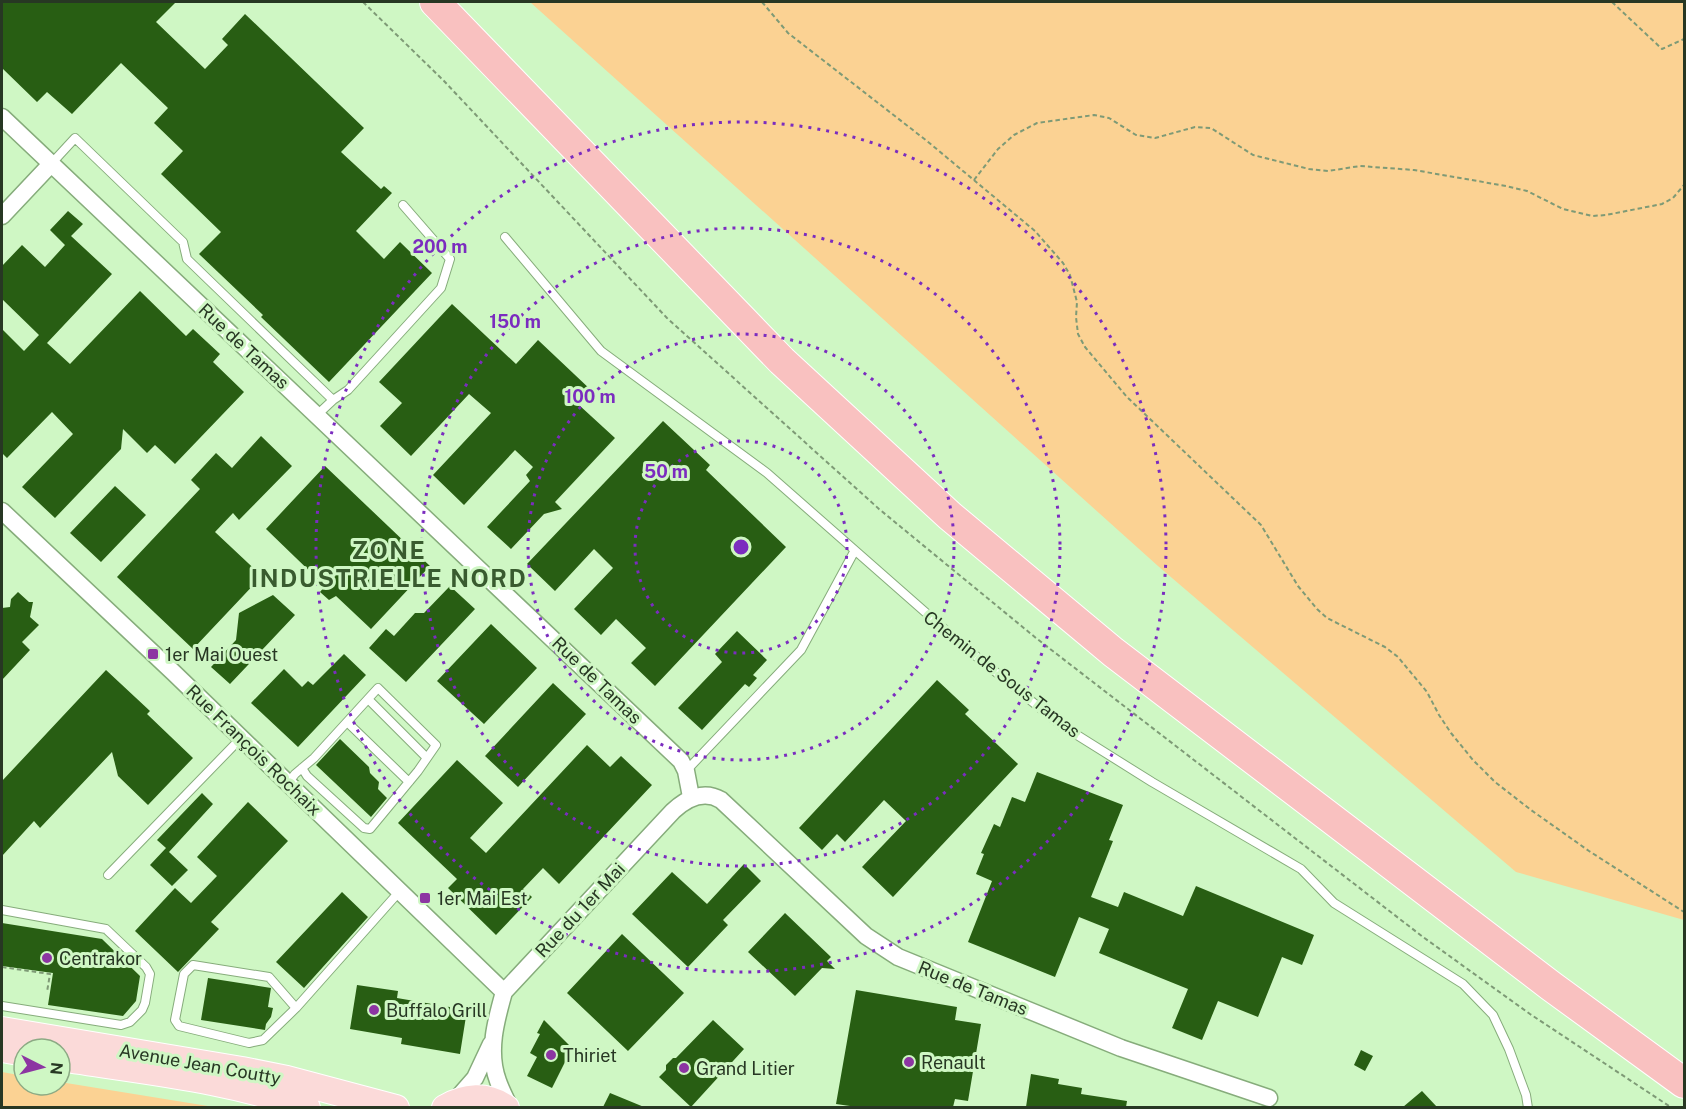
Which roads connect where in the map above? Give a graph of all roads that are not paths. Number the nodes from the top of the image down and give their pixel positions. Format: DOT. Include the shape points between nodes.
graph roads {
  1 [pos="435,2"];
  2 [pos="464,2"];
  3 [pos="2,117"];
  4 [pos="51,164"];
  5 [pos="403,204"];
  6 [pos="2,216"];
  7 [pos="505,237"];
  8 [pos="333,400"];
  9 [pos="317,415"];
  10 [pos="2,512"];
  11 [pos="854,552"];
  12 [pos="368,699"];
  13 [pos="347,722"];
  14 [pos="241,738"];
  15 [pos="427,758"];
  16 [pos="302,768"];
  17 [pos="686,771"];
  18 [pos="409,782"];
  19 [pos="288,783"];
  20 [pos="691,797"];
  21 [pos="108,875"];
  22 [pos="399,892"];
  23 [pos="2,910"];
  24 [pos="504,992"];
  25 [pos="2,1006"];
  26 [pos="296,1008"];
  27 [pos="2,1030"];
  28 [pos="493,1037"];
  29 [pos="1684,1059"];
  30 [pos="72,1060"];
  31 [pos="1684,1083"];
  32 [pos="1269,1098"];
  33 [pos="450,1105"];
  34 [pos="308,1107"];
  35 [pos="396,1107"];
  36 [pos="508,1107"];
  37 [pos="1528,1107"];
  1 -- 31 [label="highway" via="782,361 950,516 1113,652"];
  2 -- 29 [label="highway" via="738,288 857,405 961,499 1151,655"];
  3 -- 4 [label="street, Rue de Tamas"];
  4 -- 6 [label="street"];
  4 -- 8 [label="lane" via="75,138 183,242 187,259"];
  4 -- 9 [label="street, Rue de Tamas"];
  5 -- 8 [label="lane" via="450,259 441,288 348,390"];
  7 -- 11 [label="lane, Chemin de Sous Tamas" via="601,351 767,473"];
  8 -- 9 [label="lane"];
  9 -- 17 [label="street, Rue de Tamas" via="681,761"];
  10 -- 14 [label="street, Rue François Rochaix"];
  11 -- 17 [label="lane" via="801,650"];
  11 -- 37 [label="lane, Chemin de Sous Tamas" via="1061,724 1301,869 1334,903 1463,984 1493,1015"];
  12 -- 13 [label="lane"];
  12 -- 15 [label="lane"];
  12 -- 15 [label="lane" via="378,688 436,745"];
  13 -- 16 [label="lane"];
  13 -- 18 [label="lane"];
  14 -- 19 [label="street, Rue François Rochaix"];
  14 -- 21 [label="lane"];
  15 -- 18 [label="lane"];
  16 -- 18 [label="lane" via="364,828 370,829"];
  16 -- 19 [label="lane"];
  17 -- 20 [label="street, Rue de Tamas"];
  19 -- 22 [label="street, Rue François Rochaix"];
  20 -- 24 [label="street, Rue du 1er Mai" via="673,811"];
  20 -- 32 [label="street, Rue de Tamas" via="714,796 721,800 866,936 898,957 1121,1048"];
  22 -- 24 [label="street, Rue François Rochaix"];
  22 -- 26 [label="lane"];
  23 -- 25 [label="lane" via="106,928 149,971 150,977 145,1003 137,1017 121,1025"];
  24 -- 28 [label="street, Rue du 1er Mai"];
  26 -- 26 [label="lane" via="263,1040 249,1043 179,1026 175,1020 184,974 193,964 269,977"];
  27 -- 35 [label="main road, Avenue Jean Coutty" via="242,1070"];
  28 -- 33 [label="street, Rue du 1er Mai" via="475,1078"];
  28 -- 36 [label="street, Rue du 1er Mai" via="497,1080"];
  30 -- 34 [label="main road, Avenue Jean Coutty" via="231,1087"];
  33 -- 36 [label="main road" via="469,1098 485,1098"];
}
